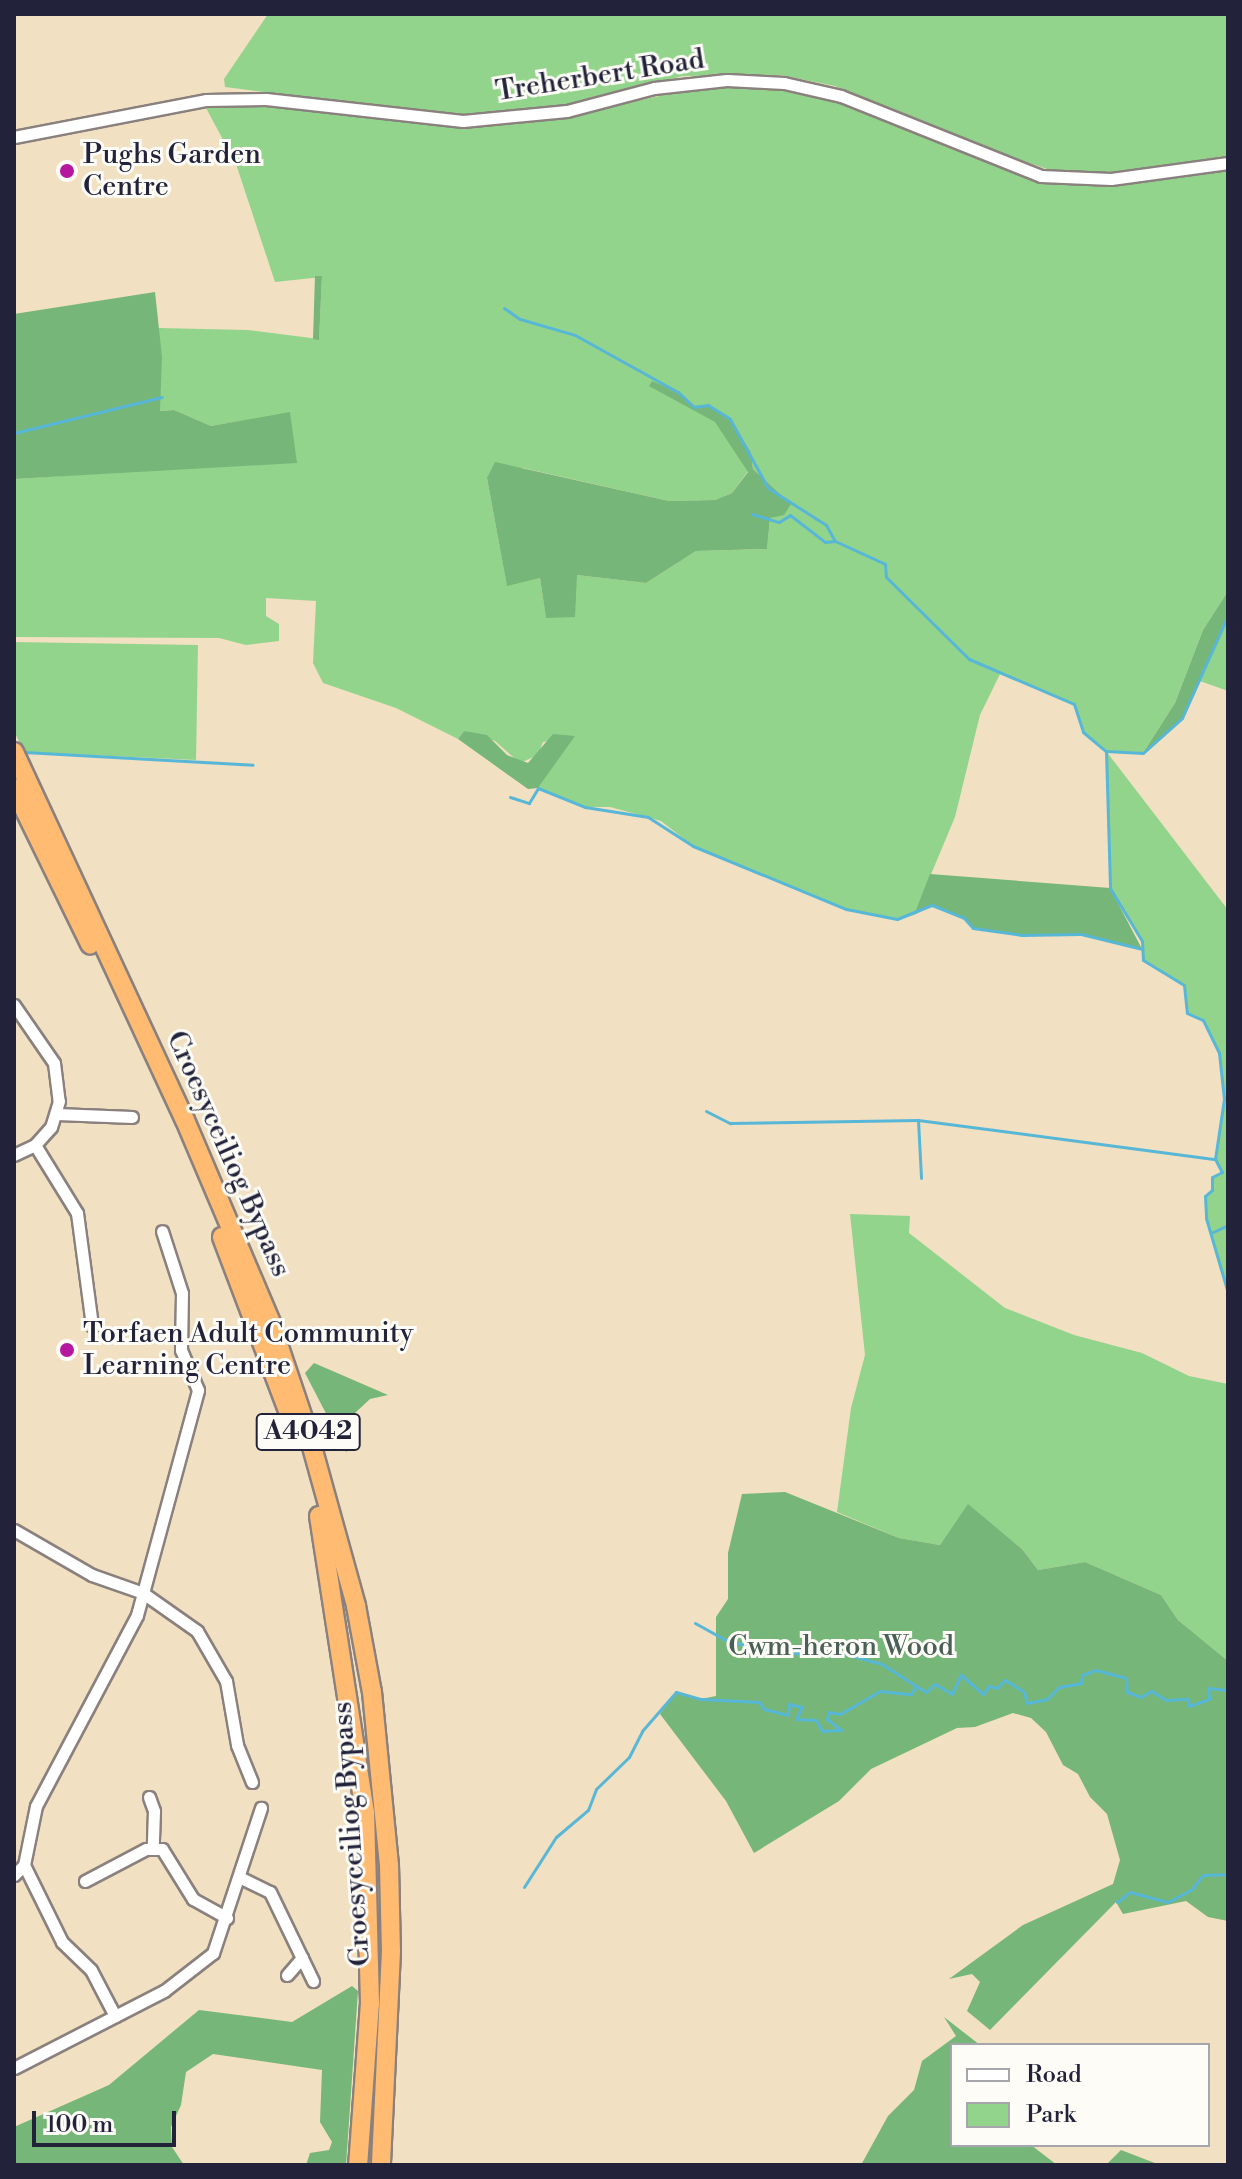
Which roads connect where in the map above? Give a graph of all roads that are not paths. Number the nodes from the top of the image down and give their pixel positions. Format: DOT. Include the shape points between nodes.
graph roads {
  1 [pos="14,137"];
  2 [pos="1228,163"];
  3 [pos="14,752"];
  4 [pos="14,788"];
  5 [pos="14,1005"];
  6 [pos="57,1114"];
  7 [pos="132,1117"];
  8 [pos="35,1145"];
  9 [pos="14,1155"];
  10 [pos="162,1231"];
  11 [pos="92,1326"];
  12 [pos="14,1530"];
  13 [pos="143,1593"];
  14 [pos="252,1782"];
  15 [pos="149,1797"];
  16 [pos="261,1808"];
  17 [pos="153,1849"];
  18 [pos="24,1865"];
  19 [pos="14,1875"];
  20 [pos="239,1877"];
  21 [pos="85,1881"];
  22 [pos="227,1918"];
  23 [pos="302,1958"];
  24 [pos="287,1975"];
  25 [pos="313,1981"];
  26 [pos="115,2016"];
  27 [pos="14,2068"];
  28 [pos="358,2165"];
  29 [pos="381,2165"];
  1 -- 2 [label="street, Treherbert Road" via="206,100 266,99 463,121 567,111 690,81 727,80 784,83 841,96 1041,176 1111,179"];
  3 -- 29 [label="highway, Croesyceiliog Bypass / A4042" via="185,1120 271,1323 356,1606 372,1692 389,1865 391,1951"];
  4 -- 28 [label="highway, Croesyceiliog Bypass / A4042" via="176,1122 297,1435 323,1530 365,1812 370,2003"];
  5 -- 6 [label="street" via="54,1063"];
  6 -- 7 [label="street"];
  6 -- 8 [label="street"];
  8 -- 9 [label="street"];
  8 -- 11 [label="street" via="77,1213"];
  10 -- 13 [label="street" via="182,1293 181,1350 198,1390"];
  12 -- 13 [label="street" via="92,1575"];
  13 -- 14 [label="street" via="197,1631 216,1659"];
  13 -- 18 [label="street" via="130,1630 36,1806"];
  15 -- 17 [label="street"];
  16 -- 20 [label="street"];
  17 -- 21 [label="street"];
  17 -- 22 [label="street" via="162,1849 193,1899"];
  18 -- 19 [label="street"];
  18 -- 26 [label="street" via="62,1942 91,1970"];
  20 -- 22 [label="street"];
  20 -- 23 [label="street" via="270,1892"];
  22 -- 26 [label="street" via="213,1953 194,1971"];
  23 -- 24 [label="street"];
  23 -- 25 [label="street"];
  26 -- 27 [label="street"];
}
